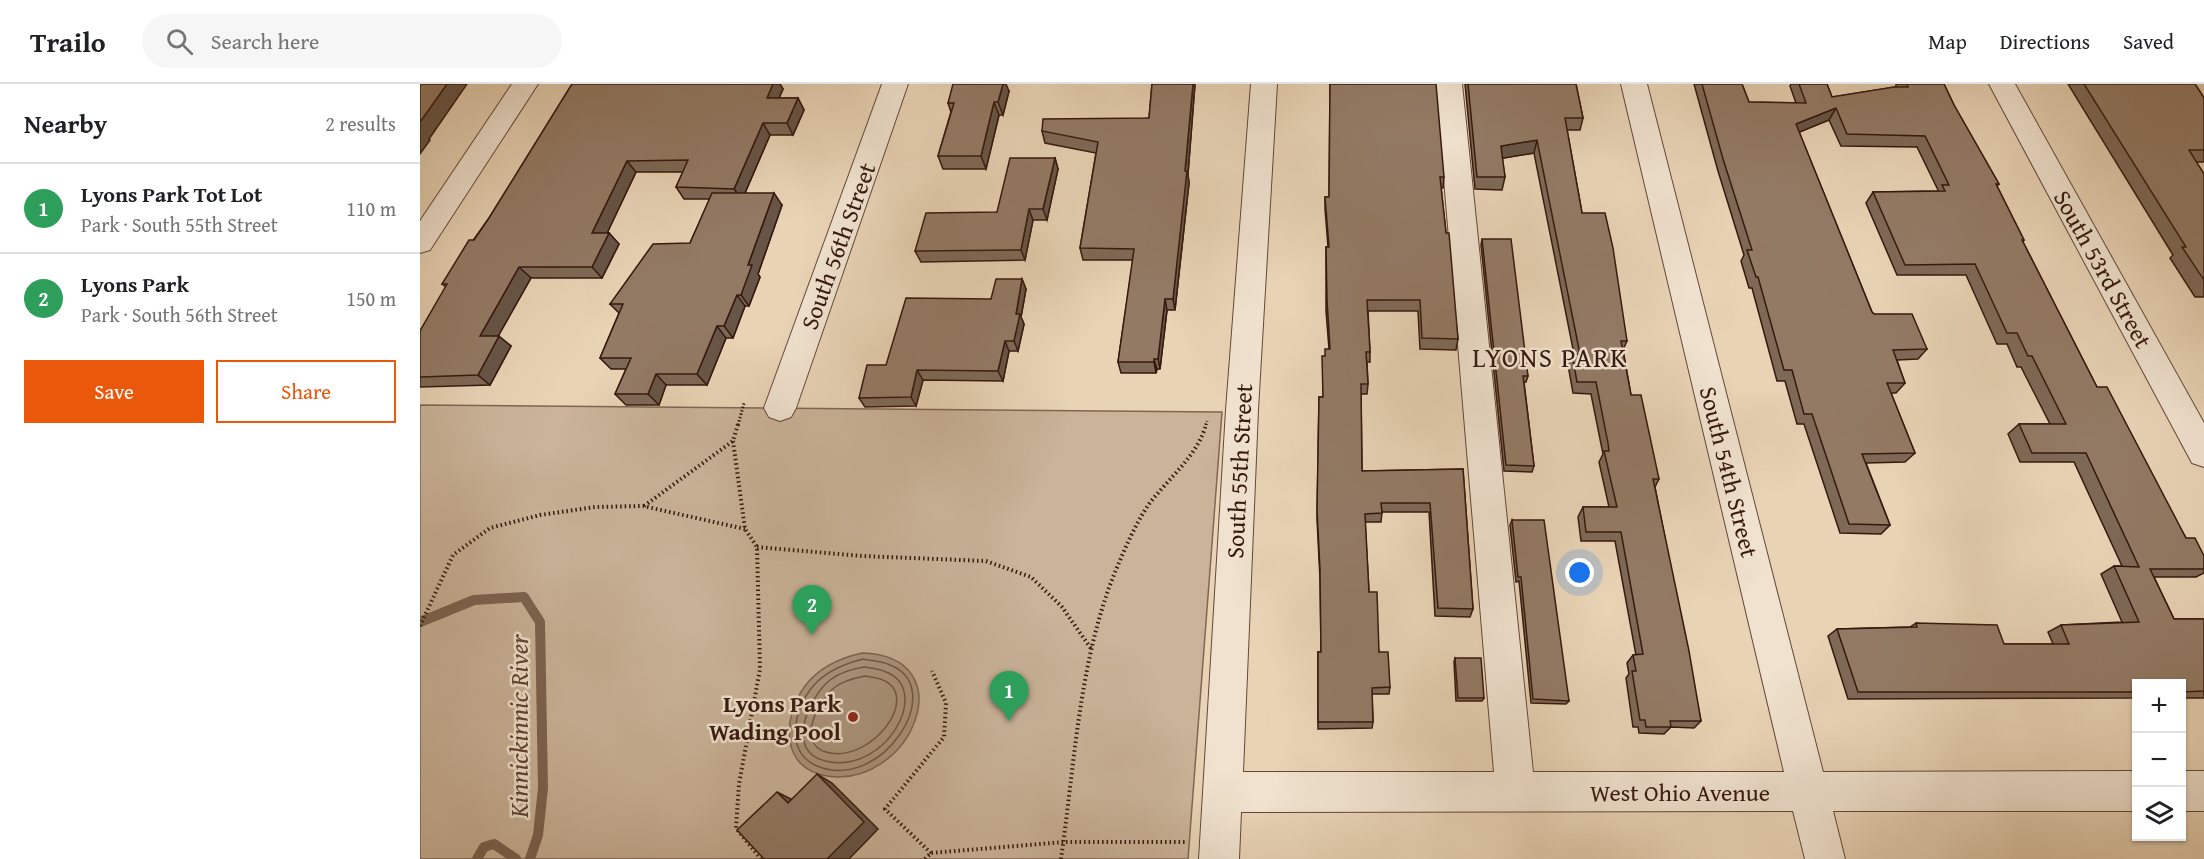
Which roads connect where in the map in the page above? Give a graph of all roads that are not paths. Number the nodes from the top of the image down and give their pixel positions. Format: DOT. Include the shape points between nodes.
graph roads {
  1 [pos="525,84"];
  2 [pos="895,84"];
  3 [pos="1264,84"];
  4 [pos="1449,84"];
  5 [pos="1634,84"];
  6 [pos="2002,84"];
  7 [pos="420,243"];
  8 [pos="780,408"];
  9 [pos="2204,453"];
  10 [pos="2132,791"];
  11 [pos="2186,791"];
  12 [pos="2204,791"];
  13 [pos="1223,792"];
  14 [pos="1515,792"];
  15 [pos="1808,792"];
  16 [pos="1219,859"];
  17 [pos="1825,859"];
  1 -- 7 [label="street"];
  2 -- 8 [label="street, South 56th Street"];
  3 -- 13 [label="street, South 55th Street" via="1242,410"];
  4 -- 14 [label="street"];
  5 -- 15 [label="street, South 54th Street"];
  6 -- 9 [label="street, South 53rd Street"];
  10 -- 15 [label="street, West Ohio Avenue"];
  11 -- 12 [label="street"];
  13 -- 14 [label="street, West Ohio Avenue"];
  13 -- 16 [label="street, South 55th Street"];
  14 -- 15 [label="street, West Ohio Avenue"];
  15 -- 17 [label="street, South 54th Street"];
}
